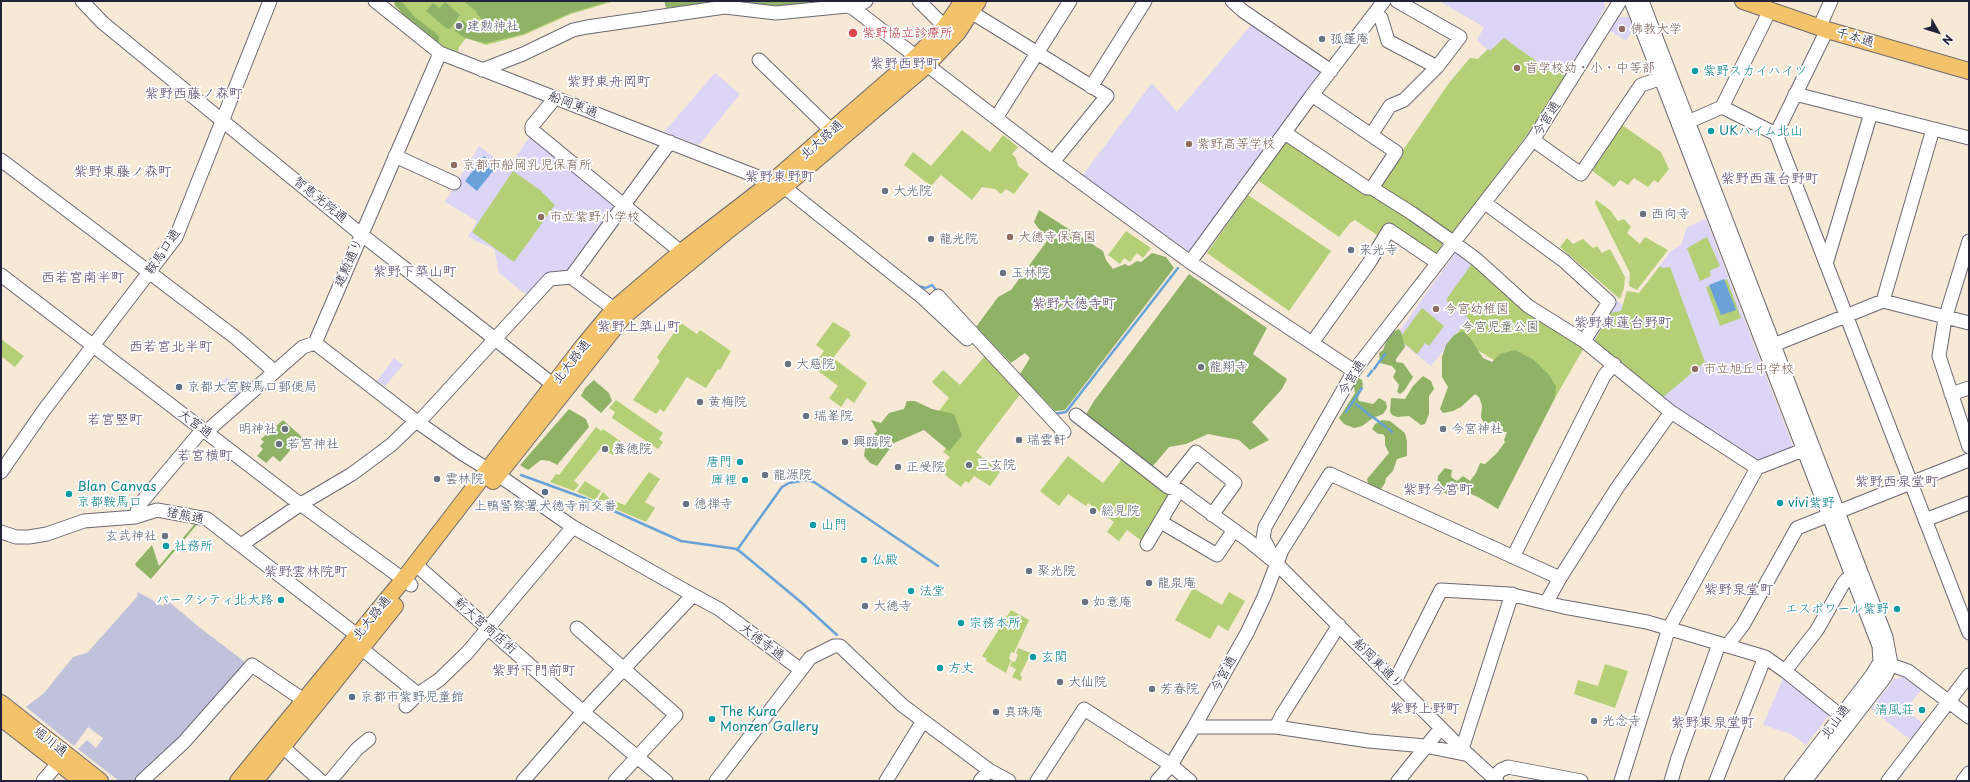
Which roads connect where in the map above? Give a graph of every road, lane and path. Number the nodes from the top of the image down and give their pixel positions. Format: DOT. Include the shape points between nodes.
graph roads {
  1 [pos="82,1"];
  2 [pos="270,1"];
  3 [pos="375,1"];
  4 [pos="866,1"];
  5 [pos="919,1"];
  6 [pos="1070,1"];
  7 [pos="1232,1"];
  8 [pos="1384,1"];
  9 [pos="1397,1"];
  10 [pos="1620,1"];
  11 [pos="1631,1"];
  12 [pos="1642,1"];
  13 [pos="1743,1"];
  14 [pos="1832,1"];
  15 [pos="1141,2"];
  16 [pos="971,5"];
  17 [pos="853,8"];
  18 [pos="1770,10"];
  19 [pos="1374,14"];
  20 [pos="946,27"];
  21 [pos="1823,29"];
  22 [pos="440,53"];
  23 [pos="1037,53"];
  24 [pos="759,60"];
  25 [pos="921,62"];
  26 [pos="1437,67"];
  27 [pos="482,70"];
  28 [pos="1331,71"];
  29 [pos="1969,71"];
  30 [pos="1666,76"];
  31 [pos="1092,86"];
  32 [pos="1796,94"];
  33 [pos="1312,95"];
  34 [pos="555,98"];
  35 [pos="1722,107"];
  36 [pos="1871,114"];
  37 [pos="996,118"];
  38 [pos="222,121"];
  39 [pos="1684,124"];
  40 [pos="1933,129"];
  41 [pos="832,131"];
  42 [pos="1285,133"];
  43 [pos="1776,134"];
  44 [pos="1370,135"];
  45 [pos="1969,138"];
  46 [pos="1533,140"];
  47 [pos="670,142"];
  48 [pos="395,156"];
  49 [pos="1,160"];
  50 [pos="1053,162"];
  51 [pos="454,183"];
  52 [pos="778,185"];
  53 [pos="1372,188"];
  54 [pos="1485,203"];
  55 [pos="624,206"];
  56 [pos="362,234"];
  57 [pos="1969,241"];
  58 [pos="1454,242"];
  59 [pos="681,252"];
  60 [pos="1190,262"];
  61 [pos="1438,263"];
  62 [pos="1826,264"];
  63 [pos="149,273"];
  64 [pos="1,275"];
  65 [pos="571,277"];
  66 [pos="1883,301"];
  67 [pos="614,310"];
  68 [pos="1846,316"];
  69 [pos="1946,317"];
  70 [pos="1969,323"];
  71 [pos="494,340"];
  72 [pos="1584,341"];
  73 [pos="315,343"];
  74 [pos="1312,343"];
  75 [pos="93,346"];
  76 [pos="1769,346"];
  77 [pos="1614,364"];
  78 [pos="1354,371"];
  79 [pos="274,372"];
  80 [pos="1969,388"];
  81 [pos="559,389"];
  82 [pos="1951,394"];
  83 [pos="1670,412"];
  84 [pos="1076,415"];
  85 [pos="417,422"];
  86 [pos="204,431"];
  87 [pos="1064,432"];
  88 [pos="1969,447"];
  89 [pos="1808,448"];
  90 [pos="1969,460"];
  91 [pos="1757,468"];
  92 [pos="1,472"];
  93 [pos="493,472"];
  94 [pos="1910,482"];
  95 [pos="1173,489"];
  96 [pos="1969,503"];
  97 [pos="301,504"];
  98 [pos="1833,512"];
  99 [pos="1212,514"];
  100 [pos="135,517"];
  101 [pos="1925,520"];
  102 [pos="1161,522"];
  103 [pos="573,527"];
  104 [pos="1234,530"];
  105 [pos="1,532"];
  106 [pos="1147,544"];
  107 [pos="241,545"];
  108 [pos="1513,557"];
  109 [pos="1277,564"];
  110 [pos="419,567"];
  111 [pos="1560,578"];
  112 [pos="1849,579"];
  113 [pos="407,583"];
  114 [pos="1512,594"];
  115 [pos="693,595"];
  116 [pos="1546,603"];
  117 [pos="1339,625"];
  118 [pos="577,628"];
  119 [pos="1669,628"];
  120 [pos="488,629"];
  121 [pos="1969,633"];
  122 [pos="360,642"];
  123 [pos="1723,645"];
  124 [pos="1765,657"];
  125 [pos="1886,663"];
  126 [pos="624,668"];
  127 [pos="800,670"];
  128 [pos="1785,671"];
  129 [pos="1969,676"];
  130 [pos="1396,681"];
  131 [pos="418,694"];
  132 [pos="305,701"];
  133 [pos="1949,702"];
  134 [pos="1,704"];
  135 [pos="406,706"];
  136 [pos="583,712"];
  137 [pos="1841,716"];
  138 [pos="1969,717"];
  139 [pos="5,720"];
  140 [pos="923,720"];
  141 [pos="1194,727"];
  142 [pos="1276,727"];
  143 [pos="1441,728"];
  144 [pos="369,739"];
  145 [pos="278,743"];
  146 [pos="1425,746"];
  147 [pos="1466,752"];
  148 [pos="637,757"];
  149 [pos="62,758"];
  150 [pos="1170,765"];
  151 [pos="989,770"];
  152 [pos="1969,773"];
  153 [pos="1495,779"];
  154 [pos="43,781"];
  155 [pos="82,781"];
  156 [pos="100,781"];
  157 [pos="142,781"];
  158 [pos="238,781"];
  159 [pos="255,781"];
  160 [pos="321,781"];
  161 [pos="330,781"];
  162 [pos="523,781"];
  163 [pos="615,781"];
  164 [pos="666,781"];
  165 [pos="716,781"];
  166 [pos="886,781"];
  167 [pos="980,781"];
  168 [pos="1009,781"];
  169 [pos="1037,781"];
  170 [pos="1156,781"];
  171 [pos="1190,781"];
  172 [pos="1398,781"];
  173 [pos="1581,781"];
  174 [pos="1621,781"];
  175 [pos="1671,781"];
  176 [pos="1716,781"];
  177 [pos="1791,781"];
  178 [pos="1805,781"];
  179 [pos="1888,781"];
  180 [pos="1963,781"];
  1 -- 38 [label="street, 智恵光院通" via="103,23"];
  2 -- 38 [label="street, 鞍馬口通"];
  3 -- 22 [label="street, 船岡東通"];
  4 -- 17 [label="street"];
  5 -- 20 [label="street"];
  6 -- 23 [label="street"];
  7 -- 28 [label="street"];
  8 -- 19 [label="street"];
  9 -- 26 [label="street" via="1460,37"];
  10 -- 46 [label="street, 今宮通"];
  11 -- 30 [label="street"];
  12 -- 30 [label="street"];
  13 -- 18 [label="main road, 千本通"];
  14 -- 21 [label="street"];
  15 -- 31 [label="street"];
  16 -- 20 [label="main road, 北大路通"];
  16 -- 23 [label="street"];
  16 -- 25 [label="main road, 北大路通" via="950,41"];
  17 -- 25 [label="street"];
  17 -- 27 [label="street" via="848,6 776,13 725,7 587,27 573,30"];
  18 -- 21 [label="main road, 千本通"];
  18 -- 35 [label="street"];
  19 -- 26 [label="street" via="1381,18 1388,40"];
  19 -- 28 [label="street"];
  20 -- 25 [label="main road, 北大路通"];
  21 -- 29 [label="main road, 千本通"];
  21 -- 32 [label="street"];
  22 -- 27 [label="street, 船岡東通"];
  22 -- 48 [label="street, 建勲通り"];
  23 -- 31 [label="street"];
  23 -- 37 [label="street"];
  24 -- 41 [label="street"];
  25 -- 37 [label="street"];
  25 -- 41 [label="main road, 北大路通"];
  25 -- 52 [label="main road, 北大路通"];
  26 -- 44 [label="street" via="1404,100 1390,106"];
  27 -- 34 [label="street, 船岡東通"];
  28 -- 33 [label="street"];
  30 -- 39 [label="street"];
  30 -- 46 [label="street" via="1641,85 1634,93 1581,174"];
  31 -- 50 [label="street" via="1107,96"];
  32 -- 36 [label="street"];
  32 -- 43 [label="street"];
  33 -- 42 [label="street"];
  33 -- 44 [label="street"];
  34 -- 47 [label="street, 船岡東通"];
  34 -- 55 [label="street" via="532,126 532,130"];
  35 -- 39 [label="street"];
  35 -- 43 [label="street"];
  36 -- 40 [label="street"];
  36 -- 62 [label="street"];
  37 -- 50 [label="street"];
  38 -- 56 [label="street, 智恵光院通"];
  38 -- 63 [label="street, 鞍馬口通" via="176,237"];
  39 -- 76 [label="street"];
  40 -- 45 [label="street"];
  40 -- 66 [label="street"];
  41 -- 52 [label="main road, 北大路通"];
  42 -- 53 [label="street" via="1367,188"];
  42 -- 60 [label="street"];
  43 -- 62 [label="street"];
  44 -- 53 [label="street" via="1396,152"];
  46 -- 54 [label="street, 今宮通"];
  47 -- 52 [label="street, 船岡東通"];
  47 -- 55 [label="street"];
  48 -- 51 [label="street"];
  48 -- 56 [label="street, 建勲通り"];
  49 -- 63 [label="street"];
  50 -- 60 [label="street"];
  52 -- 59 [label="main road, 北大路通"];
  52 -- 81 [label="main road, 北大路通" via="726,232 624,316"];
  52 -- 87 [label="street, 船岡東通" via="956,323"];
  53 -- 58 [label="street"];
  54 -- 58 [label="street, 今宮通"];
  54 -- 72 [label="street" via="1564,261 1609,302"];
  55 -- 59 [label="street"];
  55 -- 65 [label="street"];
  56 -- 71 [label="street, 智恵光院通"];
  56 -- 73 [label="street, 建勲通り"];
  57 -- 69 [label="street"];
  58 -- 61 [label="street, 今宮通"];
  58 -- 72 [label="street" via="1528,306"];
  59 -- 67 [label="main road, 北大路通"];
  60 -- 74 [label="street"];
  61 -- 74 [label="street" via="1388,230 1369,263"];
  61 -- 78 [label="street, 今宮通"];
  62 -- 68 [label="street"];
  63 -- 75 [label="street, 鞍馬口通"];
  63 -- 79 [label="street" via="236,338"];
  64 -- 75 [label="street, 大宮通"];
  65 -- 67 [label="street"];
  65 -- 71 [label="street" via="550,279"];
  66 -- 68 [label="street"];
  66 -- 69 [label="street"];
  67 -- 81 [label="main road, 北大路通"];
  68 -- 76 [label="street"];
  68 -- 94 [label="street"];
  69 -- 70 [label="street"];
  69 -- 82 [label="street" via="1939,356"];
  71 -- 81 [label="street, 智恵光院通"];
  71 -- 85 [label="street"];
  72 -- 77 [label="street"];
  73 -- 79 [label="street" via="303,347"];
  73 -- 85 [label="street, 大徳寺通"];
  74 -- 78 [label="street"];
  75 -- 86 [label="street, 大宮通"];
  75 -- 92 [label="street, 鞍馬口通"];
  76 -- 89 [label="street"];
  77 -- 83 [label="street"];
  77 -- 108 [label="street" via="1604,376"];
  78 -- 109 [label="street, 今宮通" via="1265,527 1263,538"];
  79 -- 86 [label="street"];
  80 -- 82 [label="street"];
  81 -- 93 [label="main road, 北大路通"];
  82 -- 88 [label="street"];
  83 -- 91 [label="street"];
  83 -- 111 [label="street" via="1617,488"];
  84 -- 95 [label="street"];
  85 -- 93 [label="street, 大徳寺通"];
  85 -- 97 [label="street" via="352,474"];
  86 -- 97 [label="street, 大宮通"];
  86 -- 100 [label="street" via="140,504"];
  89 -- 91 [label="street"];
  89 -- 98 [label="street"];
  90 -- 94 [label="street"];
  91 -- 119 [label="street"];
  93 -- 103 [label="street, 大徳寺通"];
  93 -- 110 [label="main road, 北大路通"];
  94 -- 98 [label="street"];
  94 -- 101 [label="street"];
  95 -- 99 [label="street"];
  95 -- 99 [label="street" via="1196,452 1235,483"];
  95 -- 102 [label="street"];
  96 -- 101 [label="street"];
  97 -- 107 [label="street"];
  97 -- 113 [label="street, 大宮通"];
  98 -- 112 [label="street"];
  98 -- 123 [label="street" via="1797,528 1743,625"];
  98 -- 125 [label="street" via="1886,638"];
  99 -- 104 [label="street"];
  100 -- 105 [label="street, 猪熊通" via="84,521 47,534 29,537 16,537"];
  100 -- 107 [label="street, 猪熊通" via="157,510 207,518"];
  101 -- 121 [label="street"];
  102 -- 104 [label="street" via="1218,555"];
  102 -- 106 [label="street"];
  103 -- 115 [label="street, 大徳寺通"];
  103 -- 120 [label="street"];
  104 -- 109 [label="street"];
  107 -- 122 [label="street, 猪熊通"];
  108 -- 109 [label="street" via="1330,474 1282,550"];
  108 -- 111 [label="street"];
  109 -- 117 [label="street, 船岡東通り"];
  109 -- 141 [label="street, 今宮通" via="1247,633"];
  110 -- 113 [label="main road, 北大路通"];
  110 -- 120 [label="street, 新大宮商店街"];
  111 -- 116 [label="street"];
  112 -- 125 [label="street"];
  112 -- 128 [label="street" via="1817,630"];
  113 -- 122 [label="main road, 北大路通"];
  114 -- 116 [label="street"];
  114 -- 130 [label="street" via="1441,590"];
  114 -- 147 [label="street"];
  115 -- 126 [label="street"];
  115 -- 127 [label="street, 大徳寺通" via="719,609"];
  116 -- 119 [label="street"];
  117 -- 130 [label="street, 船岡東通り"];
  117 -- 142 [label="street"];
  118 -- 126 [label="street"];
  119 -- 123 [label="street"];
  119 -- 174 [label="street"];
  120 -- 131 [label="street" via="446,674"];
  120 -- 136 [label="street, 新大宮商店街"];
  122 -- 131 [label="street, 猪熊通"];
  122 -- 132 [label="main road, 北大路通"];
  122 -- 145 [label="main road, 北大路通"];
  123 -- 124 [label="street"];
  123 -- 175 [label="street"];
  124 -- 128 [label="street"];
  124 -- 176 [label="street"];
  125 -- 133 [label="street" via="1908,671"];
  125 -- 137 [label="street, 北山通" via="1872,675"];
  125 -- 178 [label="street, 北山通" via="1885,677"];
  126 -- 136 [label="street"];
  126 -- 148 [label="street" via="676,715"];
  127 -- 140 [label="street" via="810,658 834,646 840,646 902,705"];
  127 -- 165 [label="street"];
  128 -- 137 [label="street"];
  129 -- 133 [label="street"];
  130 -- 143 [label="street, 船岡東通り"];
  131 -- 135 [label="street"];
  132 -- 145 [label="main road, 北大路通"];
  132 -- 157 [label="street" via="252,665 184,742"];
  133 -- 138 [label="street"];
  133 -- 179 [label="street"];
  134 -- 139 [label="main road, 堀川通"];
  136 -- 148 [label="street, 新大宮商店街"];
  136 -- 162 [label="street"];
  137 -- 177 [label="street, 北山通"];
  139 -- 149 [label="main road, 堀川通"];
  140 -- 151 [label="street"];
  140 -- 166 [label="street"];
  141 -- 142 [label="street"];
  141 -- 150 [label="street, 今宮通"];
  142 -- 146 [label="street" via="1369,741"];
  143 -- 146 [label="street"];
  143 -- 147 [label="street, 船岡東通り"];
  144 -- 161 [label="street"];
  145 -- 158 [label="main road, 北大路通"];
  145 -- 159 [label="main road, 北大路通"];
  145 -- 160 [label="street"];
  146 -- 147 [label="street"];
  146 -- 172 [label="street"];
  147 -- 153 [label="street, 船岡東通り"];
  148 -- 163 [label="street"];
  148 -- 164 [label="street, 新大宮商店街"];
  149 -- 154 [label="street"];
  149 -- 155 [label="main road, 堀川通"];
  149 -- 156 [label="main road, 堀川通"];
  150 -- 169 [label="street" via="1084,709"];
  150 -- 170 [label="street, 今宮通"];
  150 -- 171 [label="street"];
  151 -- 167 [label="street"];
  151 -- 168 [label="street"];
  152 -- 180 [label="street"];
  153 -- 173 [label="street" via="1501,770 1508,767"];
}
